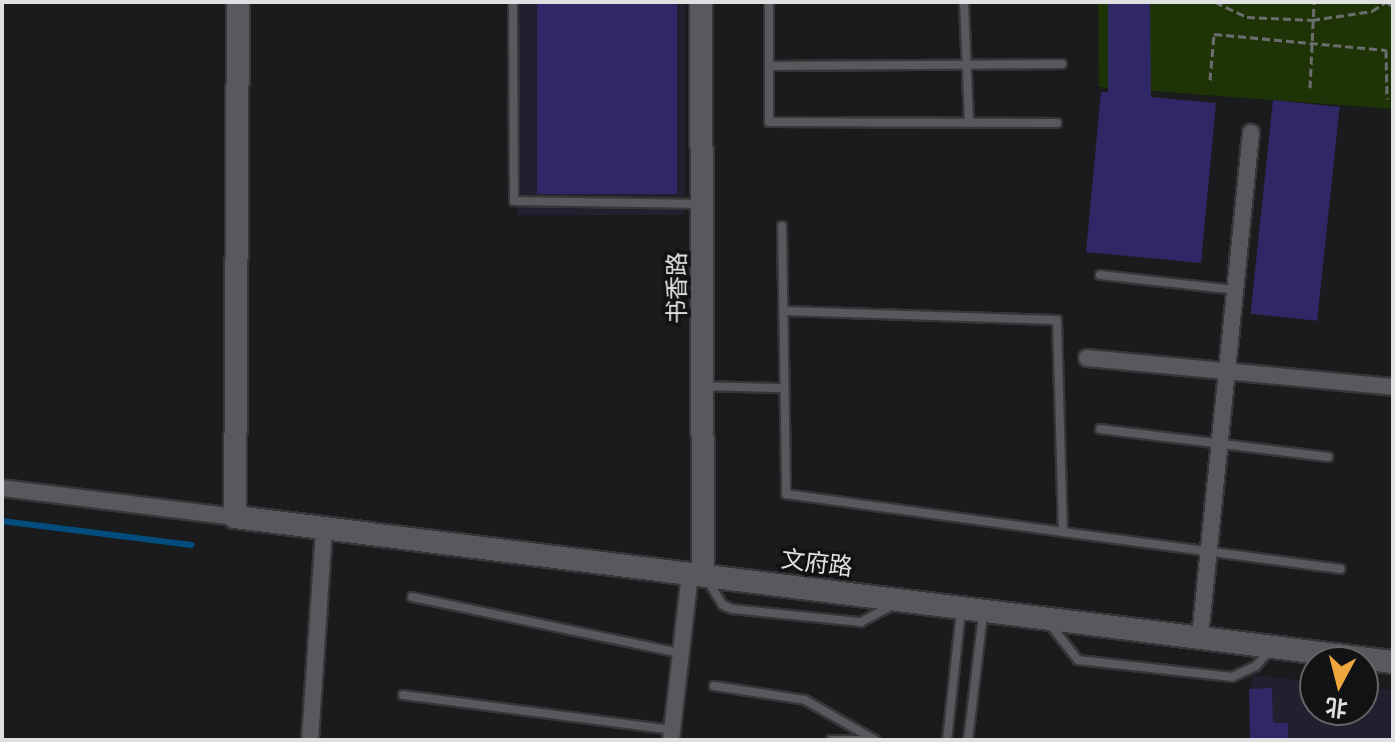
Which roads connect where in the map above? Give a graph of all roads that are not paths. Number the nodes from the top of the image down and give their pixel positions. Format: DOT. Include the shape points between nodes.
graph roads {
  1 [pos="238,2"];
  2 [pos="513,2"];
  3 [pos="701,2"];
  4 [pos="769,2"];
  5 [pos="964,2"];
  6 [pos="1062,64"];
  7 [pos="967,65"];
  8 [pos="769,66"];
  9 [pos="969,123"];
  10 [pos="1057,123"];
  11 [pos="1251,133"];
  12 [pos="702,204"];
  13 [pos="782,226"];
  14 [pos="1100,275"];
  15 [pos="1235,290"];
  16 [pos="783,311"];
  17 [pos="1087,358"];
  18 [pos="1226,371"];
  19 [pos="702,386"];
  20 [pos="1393,387"];
  21 [pos="782,388"];
  22 [pos="1100,429"];
  23 [pos="1219,444"];
  24 [pos="1328,457"];
  25 [pos="2,488"];
  26 [pos="235,517"];
  27 [pos="324,530"];
  28 [pos="1063,532"];
  29 [pos="1208,552"];
  30 [pos="1341,569"];
  31 [pos="696,573"];
  32 [pos="412,597"];
  33 [pos="902,599"];
  34 [pos="973,608"];
  35 [pos="1046,617"];
  36 [pos="1200,637"];
  37 [pos="1273,647"];
  38 [pos="681,653"];
  39 [pos="1393,662"];
  40 [pos="714,686"];
  41 [pos="403,695"];
  42 [pos="672,735"];
  43 [pos="310,740"];
  44 [pos="831,740"];
  45 [pos="878,740"];
  46 [pos="947,740"];
  47 [pos="968,740"];
  1 -- 26 [label="street"];
  2 -- 12 [label="lane" via="514,201"];
  3 -- 12 [label="street, 书香路"];
  4 -- 8 [label="lane"];
  5 -- 7 [label="lane"];
  6 -- 7 [label="lane"];
  7 -- 8 [label="lane"];
  7 -- 9 [label="lane"];
  8 -- 9 [label="lane" via="769,122"];
  9 -- 10 [label="lane"];
  11 -- 15 [label="street"];
  12 -- 19 [label="street, 书香路"];
  13 -- 16 [label="lane"];
  14 -- 15 [label="lane"];
  15 -- 18 [label="street"];
  16 -- 21 [label="lane"];
  16 -- 28 [label="lane" via="1057,320"];
  17 -- 18 [label="street"];
  18 -- 20 [label="street"];
  18 -- 23 [label="street"];
  19 -- 21 [label="lane"];
  19 -- 31 [label="street, 书香路"];
  21 -- 28 [label="lane" via="782,484 794,499"];
  22 -- 23 [label="lane"];
  23 -- 24 [label="lane"];
  23 -- 29 [label="street"];
  25 -- 26 [label="street"];
  26 -- 27 [label="street, 文府路"];
  27 -- 31 [label="street, 文府路"];
  27 -- 43 [label="street"];
  28 -- 29 [label="lane"];
  29 -- 30 [label="lane"];
  29 -- 36 [label="street"];
  31 -- 33 [label="street, 文府路"];
  31 -- 33 [label="lane" via="732,609 861,622"];
  31 -- 38 [label="street"];
  32 -- 38 [label="lane"];
  33 -- 34 [label="street, 文府路"];
  34 -- 35 [label="street, 文府路"];
  34 -- 46 [label="lane"];
  34 -- 47 [label="lane"];
  35 -- 36 [label="street, 文府路"];
  35 -- 37 [label="lane" via="1078,660 1232,677 1256,666"];
  36 -- 37 [label="street, 文府路"];
  37 -- 39 [label="street, 文府路"];
  38 -- 42 [label="street"];
  40 -- 45 [label="lane" via="805,700"];
  41 -- 42 [label="lane"];
  44 -- 45 [label="lane"];
}
